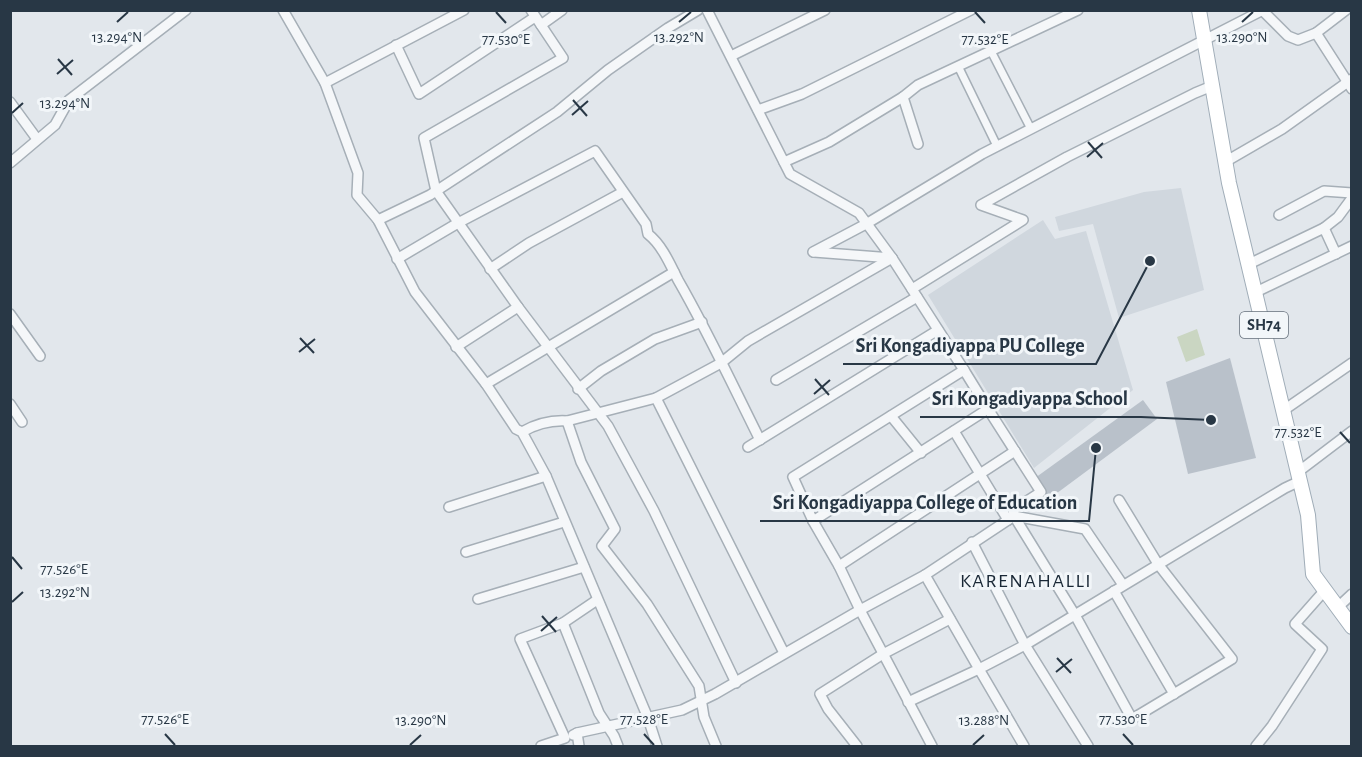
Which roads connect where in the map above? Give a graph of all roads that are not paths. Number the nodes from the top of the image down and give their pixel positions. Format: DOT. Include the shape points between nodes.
graph roads {
  1 [pos="186,10"];
  2 [pos="283,10"];
  3 [pos="464,10"];
  4 [pos="562,10"];
  5 [pos="698,10"];
  6 [pos="707,10"];
  7 [pos="825,10"];
  8 [pos="971,10"];
  9 [pos="1078,10"];
  10 [pos="1199,10"];
  11 [pos="1346,10"];
  12 [pos="1262,11"];
  13 [pos="536,18"];
  14 [pos="1316,33"];
  15 [pos="1204,39"];
  16 [pos="396,45"];
  17 [pos="990,51"];
  18 [pos="731,56"];
  19 [pos="958,66"];
  20 [pos="325,83"];
  21 [pos="1350,83"];
  22 [pos="1212,86"];
  23 [pos="903,97"];
  24 [pos="10,102"];
  25 [pos="758,110"];
  26 [pos="1031,129"];
  27 [pos="37,140"];
  28 [pos="918,144"];
  29 [pos="997,146"];
  30 [pos="784,162"];
  31 [pos="1225,162"];
  32 [pos="10,163"];
  33 [pos="436,191"];
  34 [pos="623,192"];
  35 [pos="1352,193"];
  36 [pos="1352,198"];
  37 [pos="1279,216"];
  38 [pos="378,220"];
  39 [pos="458,223"];
  40 [pos="866,224"];
  41 [pos="1323,228"];
  42 [pos="1352,246"];
  43 [pos="1336,254"];
  44 [pos="892,258"];
  45 [pos="397,259"];
  46 [pos="1249,264"];
  47 [pos="490,269"];
  48 [pos="674,272"];
  49 [pos="1256,292"];
  50 [pos="915,293"];
  51 [pos="518,307"];
  52 [pos="10,314"];
  53 [pos="702,322"];
  54 [pos="938,330"];
  55 [pos="456,347"];
  56 [pos="548,347"];
  57 [pos="40,356"];
  58 [pos="721,363"];
  59 [pos="1352,363"];
  60 [pos="964,370"];
  61 [pos="776,380"];
  62 [pos="486,384"];
  63 [pos="578,389"];
  64 [pos="656,398"];
  65 [pos="10,404"];
  66 [pos="988,409"];
  67 [pos="1284,410"];
  68 [pos="597,414"];
  69 [pos="891,416"];
  70 [pos="22,422"];
  71 [pos="567,422"];
  72 [pos="1352,430"];
  73 [pos="522,432"];
  74 [pos="954,432"];
  75 [pos="760,440"];
  76 [pos="748,447"];
  77 [pos="1015,451"];
  78 [pos="921,453"];
  79 [pos="980,474"];
  80 [pos="546,476"];
  81 [pos="1299,476"];
  82 [pos="1119,500"];
  83 [pos="449,507"];
  84 [pos="1011,518"];
  85 [pos="813,521"];
  86 [pos="564,522"];
  87 [pos="972,542"];
  88 [pos="466,552"];
  89 [pos="1158,564"];
  90 [pos="839,566"];
  91 [pos="584,567"];
  92 [pos="925,575"];
  93 [pos="1118,588"];
  94 [pos="1325,590"];
  95 [pos="1352,594"];
  96 [pos="478,599"];
  97 [pos="597,600"];
  98 [pos="1337,608"];
  99 [pos="860,610"];
  100 [pos="1075,615"];
  101 [pos="950,619"];
  102 [pos="563,623"];
  103 [pos="1352,627"];
  104 [pos="1025,645"];
  105 [pos="784,653"];
  106 [pos="883,654"];
  107 [pos="979,669"];
  108 [pos="736,683"];
  109 [pos="1174,694"];
  110 [pos="701,701"];
  111 [pos="908,702"];
  112 [pos="648,718"];
  113 [pos="607,726"];
  114 [pos="577,733"];
  115 [pos="565,738"];
  116 [pos="1020,745"];
  117 [pos="541,747"];
  118 [pos="579,747"];
  119 [pos="618,747"];
  120 [pos="657,747"];
  121 [pos="717,747"];
  122 [pos="857,747"];
  123 [pos="932,747"];
  124 [pos="1088,747"];
  125 [pos="1256,747"];
  1 -- 27 [label="street" via="69,100 55,125"];
  2 -- 20 [label="street"];
  3 -- 16 [label="street"];
  4 -- 13 [label="street"];
  5 -- 33 [label="street" via="608,70 557,112"];
  6 -- 18 [label="street"];
  7 -- 18 [label="street"];
  8 -- 25 [label="street" via="802,94"];
  9 -- 17 [label="street"];
  10 -- 15 [label="main road, SH74"];
  11 -- 14 [label="street"];
  12 -- 14 [label="street" via="1288,36 1298,40"];
  12 -- 15 [label="street"];
  13 -- 16 [label="street" via="419,94"];
  13 -- 33 [label="street" via="563,58 424,138"];
  14 -- 21 [label="street"];
  15 -- 22 [label="main road, SH74"];
  15 -- 26 [label="street"];
  16 -- 20 [label="street"];
  17 -- 19 [label="street"];
  17 -- 26 [label="street"];
  18 -- 25 [label="street"];
  19 -- 23 [label="street" via="918,85"];
  19 -- 29 [label="street"];
  20 -- 38 [label="street" via="358,172 357,195"];
  21 -- 31 [label="street"];
  22 -- 31 [label="main road, SH74"];
  22 -- 50 [label="street" via="1067,157 981,205 1023,220"];
  23 -- 28 [label="street"];
  23 -- 30 [label="street" via="829,142"];
  24 -- 27 [label="street"];
  25 -- 30 [label="street"];
  26 -- 29 [label="street"];
  27 -- 32 [label="street"];
  29 -- 40 [label="street"];
  30 -- 40 [label="street" via="790,174 859,213"];
  31 -- 46 [label="main road, SH74"];
  33 -- 38 [label="street"];
  33 -- 39 [label="street"];
  34 -- 39 [label="street" via="595,151"];
  34 -- 47 [label="street"];
  34 -- 48 [label="street"];
  35 -- 37 [label="street" via="1324,191"];
  36 -- 41 [label="street" via="1338,217"];
  38 -- 45 [label="street"];
  39 -- 45 [label="street"];
  39 -- 47 [label="street"];
  40 -- 44 [label="street"];
  40 -- 44 [label="street" via="813,252"];
  41 -- 43 [label="street"];
  41 -- 46 [label="street"];
  42 -- 43 [label="street"];
  43 -- 49 [label="street"];
  44 -- 50 [label="street"];
  44 -- 58 [label="street" via="748,341"];
  45 -- 55 [label="street" via="415,292"];
  46 -- 49 [label="main road, SH74"];
  47 -- 51 [label="street"];
  48 -- 53 [label="street"];
  48 -- 56 [label="street"];
  49 -- 67 [label="main road, SH74"];
  50 -- 54 [label="street"];
  50 -- 61 [label="street"];
  51 -- 55 [label="street"];
  51 -- 56 [label="street"];
  52 -- 57 [label="street"];
  53 -- 58 [label="street"];
  53 -- 63 [label="street" via="655,339"];
  54 -- 60 [label="street"];
  54 -- 75 [label="street"];
  55 -- 62 [label="street"];
  56 -- 62 [label="street"];
  56 -- 63 [label="street"];
  58 -- 64 [label="street"];
  58 -- 75 [label="street"];
  59 -- 67 [label="street"];
  60 -- 66 [label="street"];
  60 -- 69 [label="street"];
  62 -- 73 [label="street"];
  63 -- 68 [label="street"];
  64 -- 68 [label="street"];
  64 -- 105 [label="street"];
  65 -- 70 [label="street"];
  66 -- 74 [label="street"];
  66 -- 77 [label="street"];
  67 -- 81 [label="main road, SH74"];
  68 -- 71 [label="street"];
  68 -- 108 [label="street" via="608,426 654,511"];
  69 -- 78 [label="street"];
  69 -- 85 [label="street" via="793,477"];
  71 -- 73 [label="street" via="533,426"];
  71 -- 110 [label="street" via="582,465 615,530 602,546 647,604 699,686"];
  72 -- 81 [label="street"];
  73 -- 80 [label="street"];
  74 -- 78 [label="street"];
  74 -- 79 [label="street"];
  75 -- 76 [label="street"];
  77 -- 79 [label="street"];
  77 -- 84 [label="street" via="1041,492 1013,510"];
  78 -- 85 [label="street"];
  79 -- 84 [label="street"];
  79 -- 90 [label="street"];
  80 -- 83 [label="street"];
  80 -- 86 [label="street"];
  81 -- 89 [label="street"];
  81 -- 94 [label="main road, SH74" via="1308,515 1313,574"];
  82 -- 89 [label="street"];
  84 -- 87 [label="street"];
  84 -- 93 [label="street" via="1085,529"];
  84 -- 100 [label="street"];
  85 -- 90 [label="street"];
  86 -- 88 [label="street"];
  86 -- 91 [label="street"];
  87 -- 92 [label="street"];
  87 -- 104 [label="street"];
  89 -- 93 [label="street"];
  89 -- 109 [label="street" via="1232,659"];
  90 -- 99 [label="street"];
  91 -- 96 [label="street"];
  91 -- 97 [label="street"];
  92 -- 99 [label="street"];
  92 -- 101 [label="street"];
  93 -- 100 [label="street"];
  93 -- 109 [label="street"];
  94 -- 98 [label="main road, SH74"];
  94 -- 125 [label="street" via="1294,624 1322,649"];
  95 -- 98 [label="street"];
  97 -- 102 [label="street"];
  97 -- 112 [label="street"];
  98 -- 103 [label="main road, SH74"];
  99 -- 105 [label="street"];
  99 -- 106 [label="street"];
  100 -- 104 [label="street"];
  100 -- 109 [label="street" via="1132,719"];
  101 -- 106 [label="street"];
  101 -- 107 [label="street"];
  102 -- 113 [label="street"];
  102 -- 115 [label="street" via="520,639"];
  104 -- 107 [label="street"];
  104 -- 124 [label="street"];
  105 -- 108 [label="street"];
  106 -- 111 [label="street"];
  106 -- 122 [label="street" via="820,694"];
  107 -- 111 [label="street"];
  107 -- 116 [label="street"];
  108 -- 110 [label="street"];
  110 -- 112 [label="street"];
  110 -- 121 [label="street"];
  111 -- 123 [label="street"];
  112 -- 113 [label="street"];
  112 -- 120 [label="street"];
  113 -- 114 [label="street"];
  113 -- 119 [label="street"];
  114 -- 115 [label="street"];
  114 -- 118 [label="street"];
  115 -- 117 [label="street"];
}
